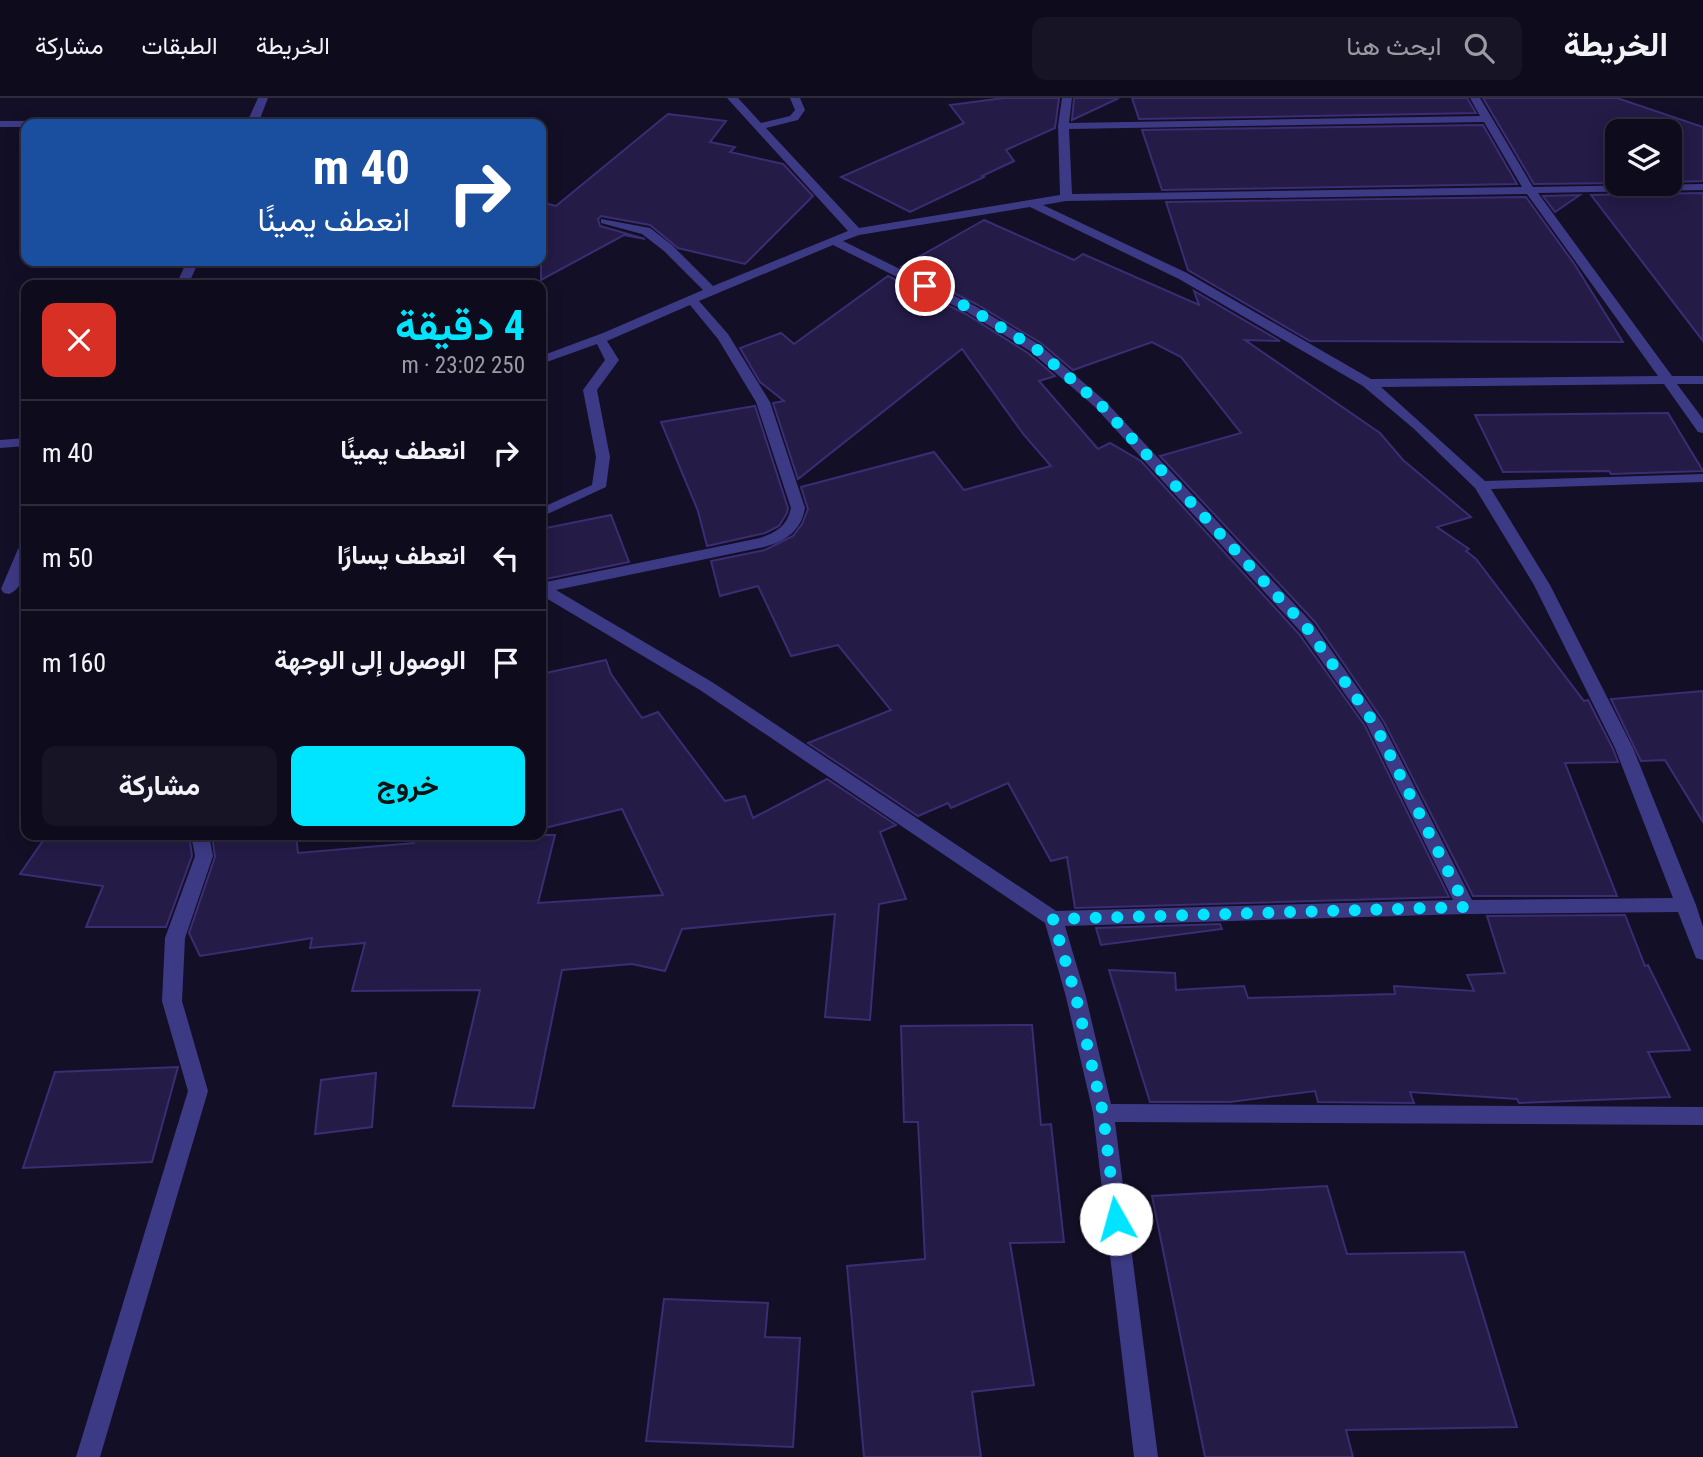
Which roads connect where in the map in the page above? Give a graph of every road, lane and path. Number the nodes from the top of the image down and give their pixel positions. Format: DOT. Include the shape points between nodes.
graph roads {
  1 [pos="263,98"];
  2 [pos="732,98"];
  3 [pos="795,98"];
  4 [pos="1067,98"];
  5 [pos="1475,98"];
  6 [pos="255,119"];
  7 [pos="1488,119"];
  8 [pos="0,124"];
  9 [pos="21,124"];
  10 [pos="1063,126"];
  11 [pos="758,127"];
  12 [pos="1703,187"];
  13 [pos="1531,192"];
  14 [pos="1066,198"];
  15 [pos="1034,205"];
  16 [pos="606,221"];
  17 [pos="856,232"];
  18 [pos="832,240"];
  19 [pos="710,290"];
  20 [pos="691,299"];
  21 [pos="600,339"];
  22 [pos="546,358"];
  23 [pos="1703,380"];
  24 [pos="1669,381"];
  25 [pos="1368,383"];
  26 [pos="1703,429"];
  27 [pos="21,442"];
  28 [pos="0,444"];
  29 [pos="1703,478"];
  30 [pos="1480,485"];
  31 [pos="546,511"];
  32 [pos="21,561"];
  33 [pos="546,587"];
  34 [pos="9,589"];
  35 [pos="546,591"];
  36 [pos="201,840"];
  37 [pos="1687,905"];
  38 [pos="1466,907"];
  39 [pos="1053,919"];
  40 [pos="1703,952"];
  41 [pos="1103,1113"];
  42 [pos="1703,1116"];
  43 [pos="88,1457"];
  44 [pos="1146,1457"];
  1 -- 6 [label="street"];
  2 -- 11 [label="street"];
  3 -- 11 [label="street" via="800,110 794,118"];
  4 -- 10 [label="street"];
  5 -- 7 [label="street"];
  7 -- 10 [label="street"];
  7 -- 13 [label="street"];
  8 -- 9 [label="street"];
  10 -- 14 [label="street"];
  11 -- 17 [label="street"];
  12 -- 13 [label="street"];
  13 -- 14 [label="street"];
  13 -- 24 [label="street"];
  14 -- 15 [label="street"];
  15 -- 17 [label="street"];
  15 -- 25 [label="street" via="1183,276"];
  16 -- 19 [label="street" via="646,231"];
  17 -- 18 [label="street"];
  18 -- 19 [label="street"];
  18 -- 38 [label="street" via="971,309 1035,348 1100,404 1152,458 1307,628 1374,723"];
  19 -- 20 [label="street"];
  20 -- 21 [label="street"];
  20 -- 33 [label="street" via="723,337 763,402 798,508 796,523 783,535 764,542"];
  21 -- 22 [label="street"];
  21 -- 31 [label="street" via="612,360 590,390 603,457 599,487"];
  23 -- 24 [label="street"];
  24 -- 25 [label="street"];
  24 -- 26 [label="street"];
  25 -- 30 [label="street"];
  27 -- 28 [label="street"];
  29 -- 30 [label="street"];
  30 -- 37 [label="street" via="1542,585 1624,748"];
  32 -- 34 [label="street"];
  35 -- 39 [label="street" via="706,686"];
  36 -- 43 [label="street" via="204,856 176,937 172,1001 198,1091"];
  37 -- 38 [label="street"];
  37 -- 40 [label="street"];
  38 -- 39 [label="street"];
  39 -- 41 [label="street"];
  41 -- 42 [label="street"];
  41 -- 44 [label="street"];
}
